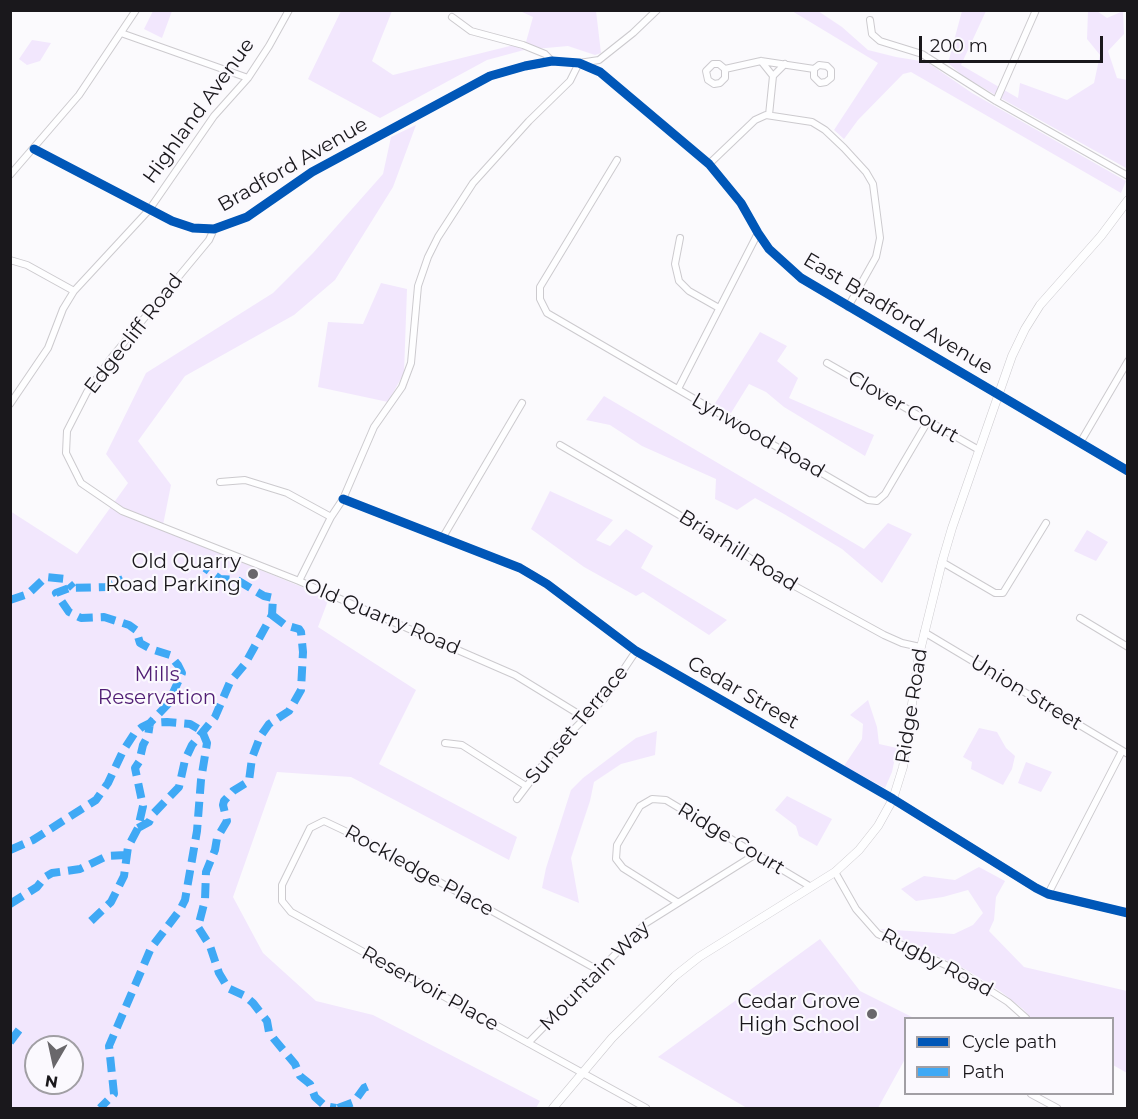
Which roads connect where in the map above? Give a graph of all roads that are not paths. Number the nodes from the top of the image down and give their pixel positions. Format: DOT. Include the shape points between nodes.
graph roads {
  1 [pos="136,10"];
  2 [pos="288,10"];
  3 [pos="657,10"];
  4 [pos="1036,10"];
  5 [pos="452,17"];
  6 [pos="870,20"];
  7 [pos="121,33"];
  8 [pos="552,61"];
  9 [pos="761,61"];
  10 [pos="579,63"];
  11 [pos="785,64"];
  12 [pos="725,69"];
  13 [pos="814,69"];
  14 [pos="773,76"];
  15 [pos="248,78"];
  16 [pos="996,101"];
  17 [pos="438,105"];
  18 [pos="769,115"];
  19 [pos="34,149"];
  20 [pos="616,160"];
  21 [pos="709,164"];
  22 [pos="10,175"];
  23 [pos="1128,176"];
  24 [pos="1128,200"];
  25 [pos="149,210"];
  26 [pos="214,229"];
  27 [pos="758,233"];
  28 [pos="680,238"];
  29 [pos="10,260"];
  30 [pos="74,291"];
  31 [pos="848,307"];
  32 [pos="719,308"];
  33 [pos="1128,361"];
  34 [pos="827,363"];
  35 [pos="678,389"];
  36 [pos="998,395"];
  37 [pos="522,403"];
  38 [pos="10,404"];
  39 [pos="928,421"];
  40 [pos="1080,443"];
  41 [pos="560,445"];
  42 [pos="979,450"];
  43 [pos="1128,471"];
  44 [pos="220,482"];
  45 [pos="343,499"];
  46 [pos="331,517"];
  47 [pos="1046,522"];
  48 [pos="171,531"];
  49 [pos="443,537"];
  50 [pos="942,562"];
  51 [pos="299,581"];
  52 [pos="1080,618"];
  53 [pos="924,632"];
  54 [pos="920,647"];
  55 [pos="1128,647"];
  56 [pos="636,651"];
  57 [pos="585,718"];
  58 [pos="445,742"];
  59 [pos="1125,752"];
  60 [pos="526,786"];
  61 [pos="517,799"];
  62 [pos="893,799"];
  63 [pos="756,854"];
  64 [pos="835,872"];
  65 [pos="812,887"];
  66 [pos="1048,894"];
  67 [pos="282,901"];
  68 [pos="677,902"];
  69 [pos="1128,913"];
  70 [pos="598,970"];
  71 [pos="1025,1017"];
  72 [pos="528,1042"];
  73 [pos="583,1072"];
  74 [pos="1033,1095"];
  75 [pos="553,1108"];
  76 [pos="646,1108"];
  77 [pos="1057,1108"];
  1 -- 7 [label="street"];
  2 -- 15 [label="street, Highland Avenue"];
  3 -- 10 [label="street" via="599,60"];
  4 -- 16 [label="street"];
  5 -- 8 [label="street" via="471,31 523,45"];
  6 -- 16 [label="street" via="873,34 880,41 922,54"];
  7 -- 15 [label="street"];
  7 -- 19 [label="street" via="79,95"];
  8 -- 10 [label="street, East Bradford Avenue"];
  8 -- 17 [label="street, East Bradford Avenue" via="490,76"];
  9 -- 11 [label="street"];
  9 -- 12 [label="street"];
  9 -- 14 [label="street"];
  10 -- 21 [label="street, East Bradford Avenue" via="605,76"];
  10 -- 45 [label="street" via="570,81 473,183 438,237 418,286 411,363 402,387 370,436"];
  11 -- 13 [label="street"];
  11 -- 14 [label="street"];
  14 -- 18 [label="street"];
  15 -- 25 [label="street, Highland Avenue" via="214,116"];
  16 -- 23 [label="street"];
  17 -- 26 [label="street, Bradford Avenue" via="312,172 247,217"];
  18 -- 21 [label="street" via="755,120"];
  18 -- 31 [label="street" via="818,125 873,184 879,250"];
  19 -- 22 [label="street"];
  19 -- 25 [label="street, Bradford Avenue"];
  20 -- 35 [label="street" via="540,287 540,299 547,312"];
  21 -- 27 [label="street, East Bradford Avenue" via="741,203"];
  24 -- 36 [label="main road, Ridge Road" via="1036,312 1017,344"];
  25 -- 26 [label="street, Bradford Avenue" via="183,225"];
  25 -- 30 [label="street, Highland Avenue"];
  26 -- 48 [label="street, Edgecliff Road" via="112,357 87,392 67,431 66,453 81,483 122,511"];
  27 -- 31 [label="street, East Bradford Avenue" via="792,271"];
  27 -- 32 [label="street, Lynwood Road"];
  28 -- 32 [label="street" via="675,264 680,281 689,291"];
  29 -- 30 [label="street"];
  30 -- 38 [label="street, Highland Avenue" via="48,348"];
  31 -- 36 [label="street, East Bradford Avenue"];
  32 -- 35 [label="street, Lynwood Road"];
  33 -- 40 [label="street"];
  34 -- 39 [label="street, Clover Court"];
  35 -- 39 [label="street, Lynwood Road" via="871,501 885,494"];
  36 -- 40 [label="street, East Bradford Avenue"];
  36 -- 42 [label="main road, Ridge Road"];
  37 -- 49 [label="street"];
  39 -- 42 [label="street, Clover Court"];
  40 -- 43 [label="street, East Bradford Avenue"];
  41 -- 54 [label="street, Briarhill Road" via="727,543 780,579 884,635"];
  42 -- 50 [label="main road, Ridge Road"];
  44 -- 46 [label="street" via="245,480 287,494"];
  45 -- 46 [label="street"];
  45 -- 49 [label="street, Cedar Street"];
  46 -- 51 [label="street"];
  47 -- 50 [label="street" via="1001,594"];
  48 -- 51 [label="street, Old Quarry Road"];
  49 -- 56 [label="street, Cedar Street" via="530,573"];
  50 -- 53 [label="main road, Ridge Road"];
  51 -- 57 [label="street, Old Quarry Road" via="515,675"];
  52 -- 55 [label="street"];
  53 -- 54 [label="main road, Ridge Road"];
  53 -- 59 [label="street, Union Street"];
  54 -- 62 [label="main road, Ridge Road" via="905,756"];
  56 -- 57 [label="street, Sunset Terrace" via="604,699"];
  56 -- 62 [label="street, Cedar Street"];
  57 -- 60 [label="street, Sunset Terrace"];
  58 -- 60 [label="street" via="462,745"];
  59 -- 66 [label="street"];
  60 -- 61 [label="street, Sunset Terrace"];
  62 -- 64 [label="main road, Ridge Road" via="865,843"];
  62 -- 66 [label="street, Cedar Street"];
  63 -- 65 [label="street, Ridge Court"];
  63 -- 68 [label="street, Mountain Way"];
  63 -- 68 [label="street, Ridge Court" via="666,800 645,802 617,845 616,859 623,868"];
  64 -- 65 [label="main road, Ridge Road"];
  64 -- 71 [label="street, Rugby Road" via="856,909 878,934 961,972"];
  65 -- 73 [label="main road, Ridge Road" via="682,970"];
  66 -- 69 [label="street, Cedar Street"];
  67 -- 70 [label="street, Rockledge Place" via="282,885 310,828 324,821"];
  67 -- 72 [label="street, Reservoir Place" via="291,912"];
  68 -- 70 [label="street, Mountain Way" via="646,923"];
  70 -- 72 [label="street, Mountain Way"];
  72 -- 73 [label="street, Reservoir Place"];
  73 -- 75 [label="main road, Ridge Road"];
  73 -- 76 [label="street, Reservoir Place"];
  74 -- 77 [label="street"];
}
